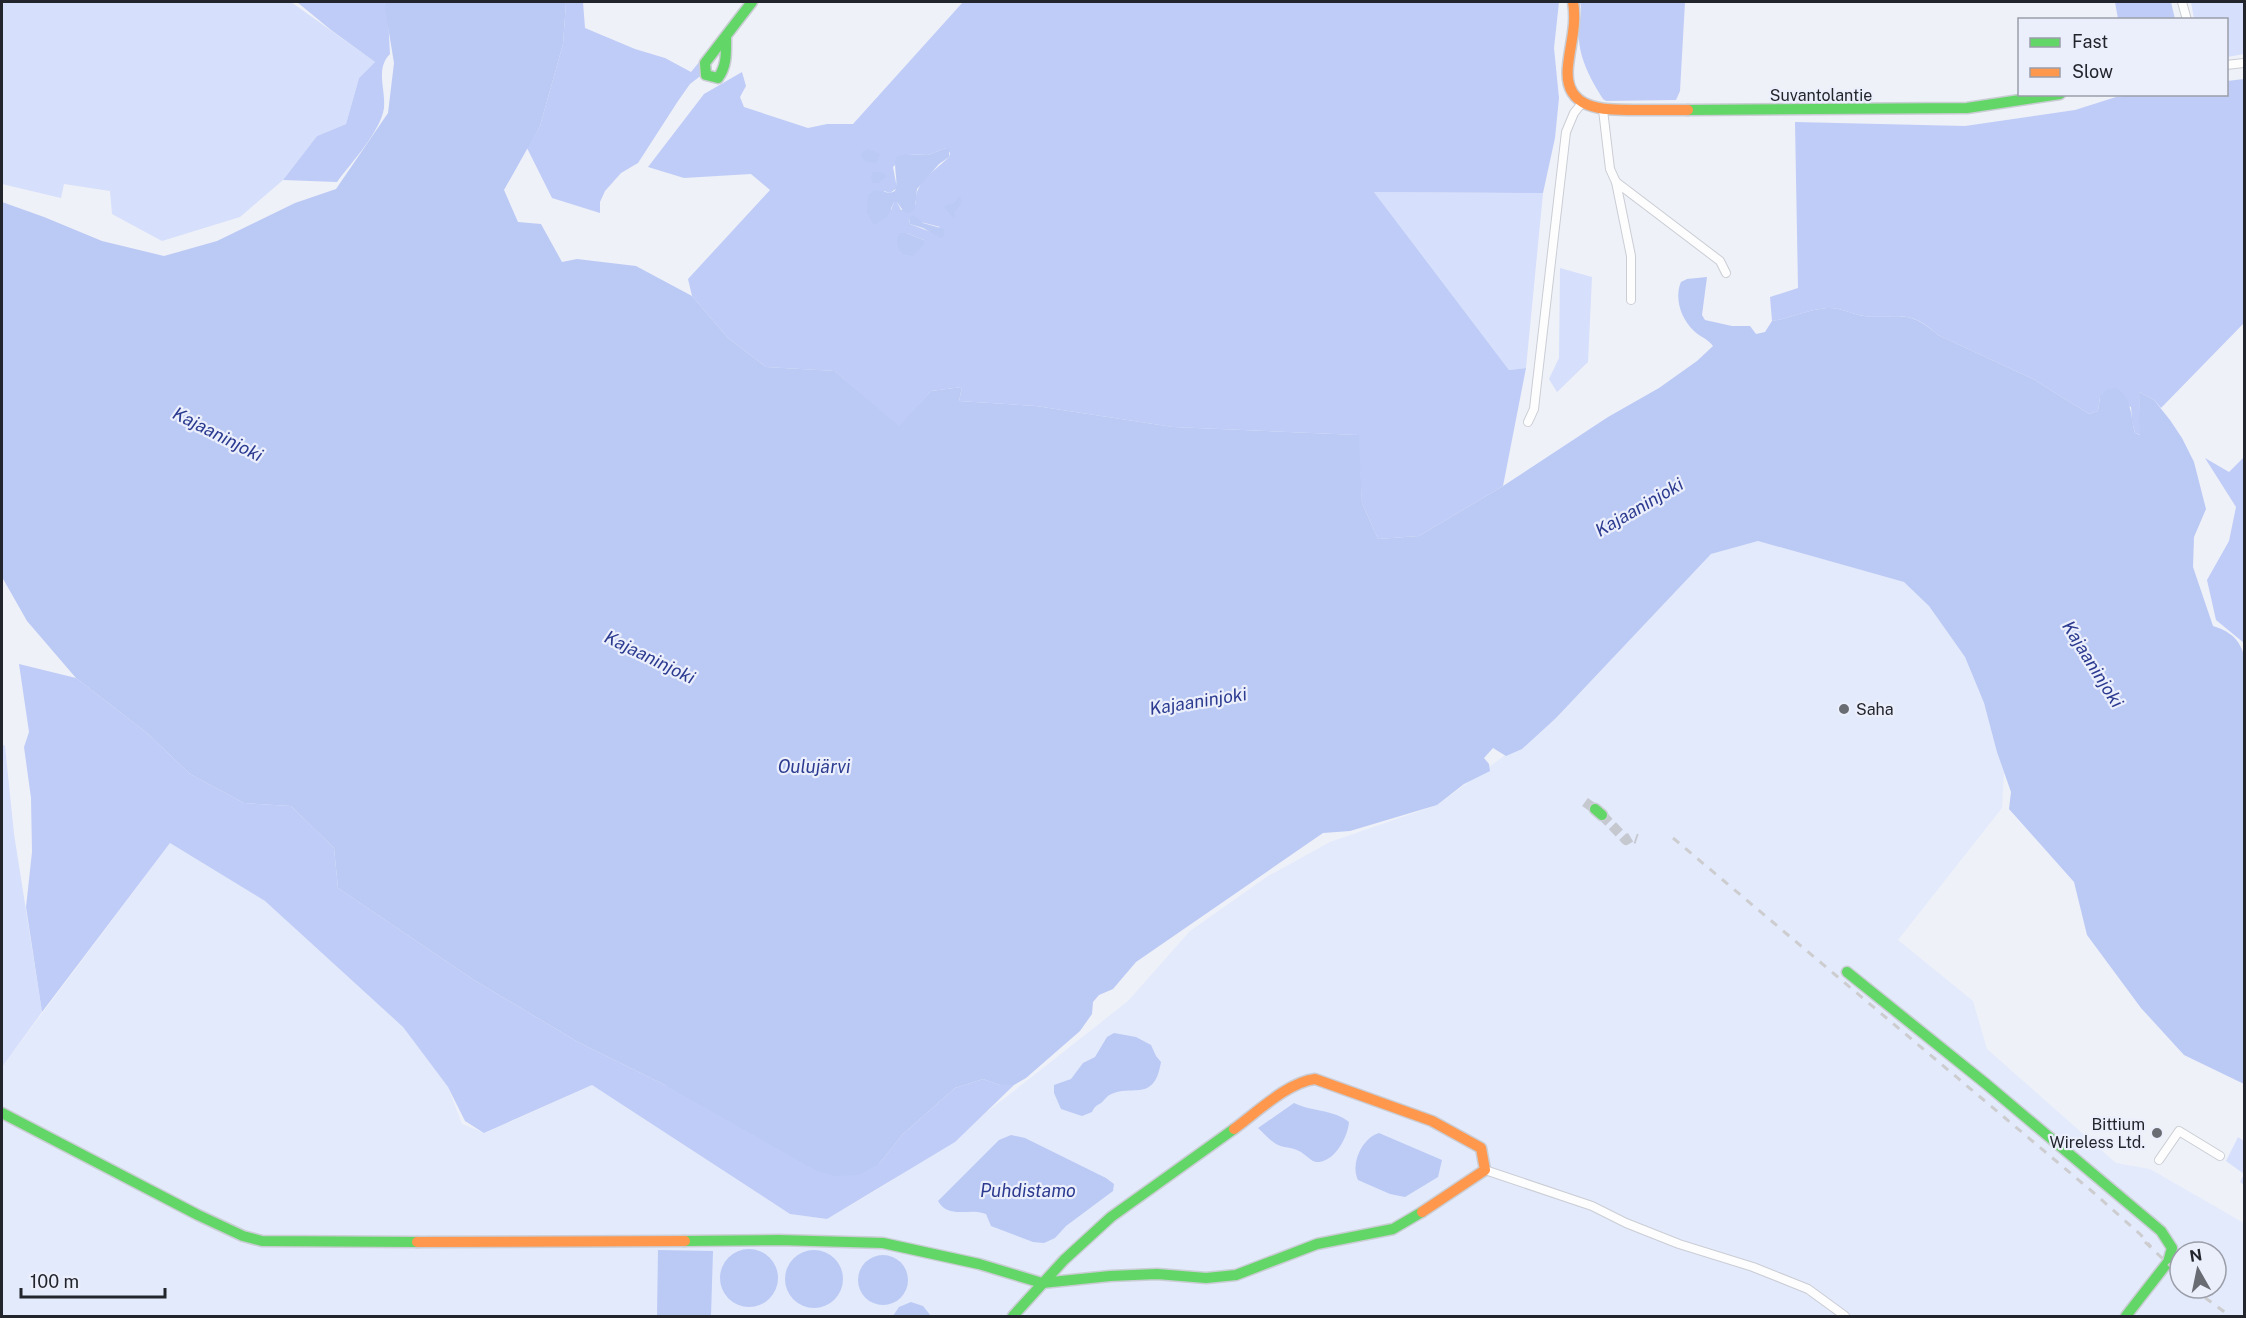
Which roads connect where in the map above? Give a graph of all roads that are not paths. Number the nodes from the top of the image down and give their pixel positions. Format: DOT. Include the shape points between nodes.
graph roads {
  1 [pos="752,2"];
  2 [pos="1573,2"];
  3 [pos="2182,2"];
  4 [pos="2186,18"];
  5 [pos="726,38"];
  6 [pos="2244,63"];
  7 [pos="2228,65"];
  8 [pos="2047,96"];
  9 [pos="1582,103"];
  10 [pos="1603,110"];
  11 [pos="1616,182"];
  12 [pos="1726,273"];
  13 [pos="1631,300"];
  14 [pos="1528,422"];
  15 [pos="1847,972"];
  16 [pos="2,1113"];
  17 [pos="2220,1156"];
  18 [pos="2159,1160"];
  19 [pos="1485,1170"];
  20 [pos="1042,1283"];
  21 [pos="1013,1317"];
  22 [pos="1845,1317"];
  23 [pos="2126,1317"];
  1 -- 5 [label="street"];
  2 -- 9 [label="street" via="1575,22 1566,82"];
  3 -- 4 [label="street"];
  5 -- 5 [label="street" via="705,63 706,75 717,78 726,66"];
  6 -- 7 [label="street"];
  8 -- 10 [label="street, Suvantolantie" via="1967,108"];
  9 -- 10 [label="street, Suvantolantie"];
  9 -- 14 [label="street" via="1566,132 1534,409"];
  10 -- 11 [label="street" via="1610,169"];
  11 -- 12 [label="street" via="1720,261"];
  11 -- 13 [label="street" via="1631,256"];
  15 -- 23 [label="street" via="2161,1231 2172,1248 2168,1262"];
  16 -- 20 [label="street" via="198,1215 262,1241 779,1240 883,1244 979,1264"];
  17 -- 18 [label="street" via="2179,1131"];
  19 -- 20 [label="street" via="1393,1229 1317,1244 1236,1275 1206,1278 1157,1274"];
  19 -- 20 [label="street" via="1481,1148 1432,1121 1315,1078 1305,1080 1111,1217"];
  19 -- 22 [label="street" via="1592,1206 1636,1228 1809,1289"];
  20 -- 21 [label="street"];
}
